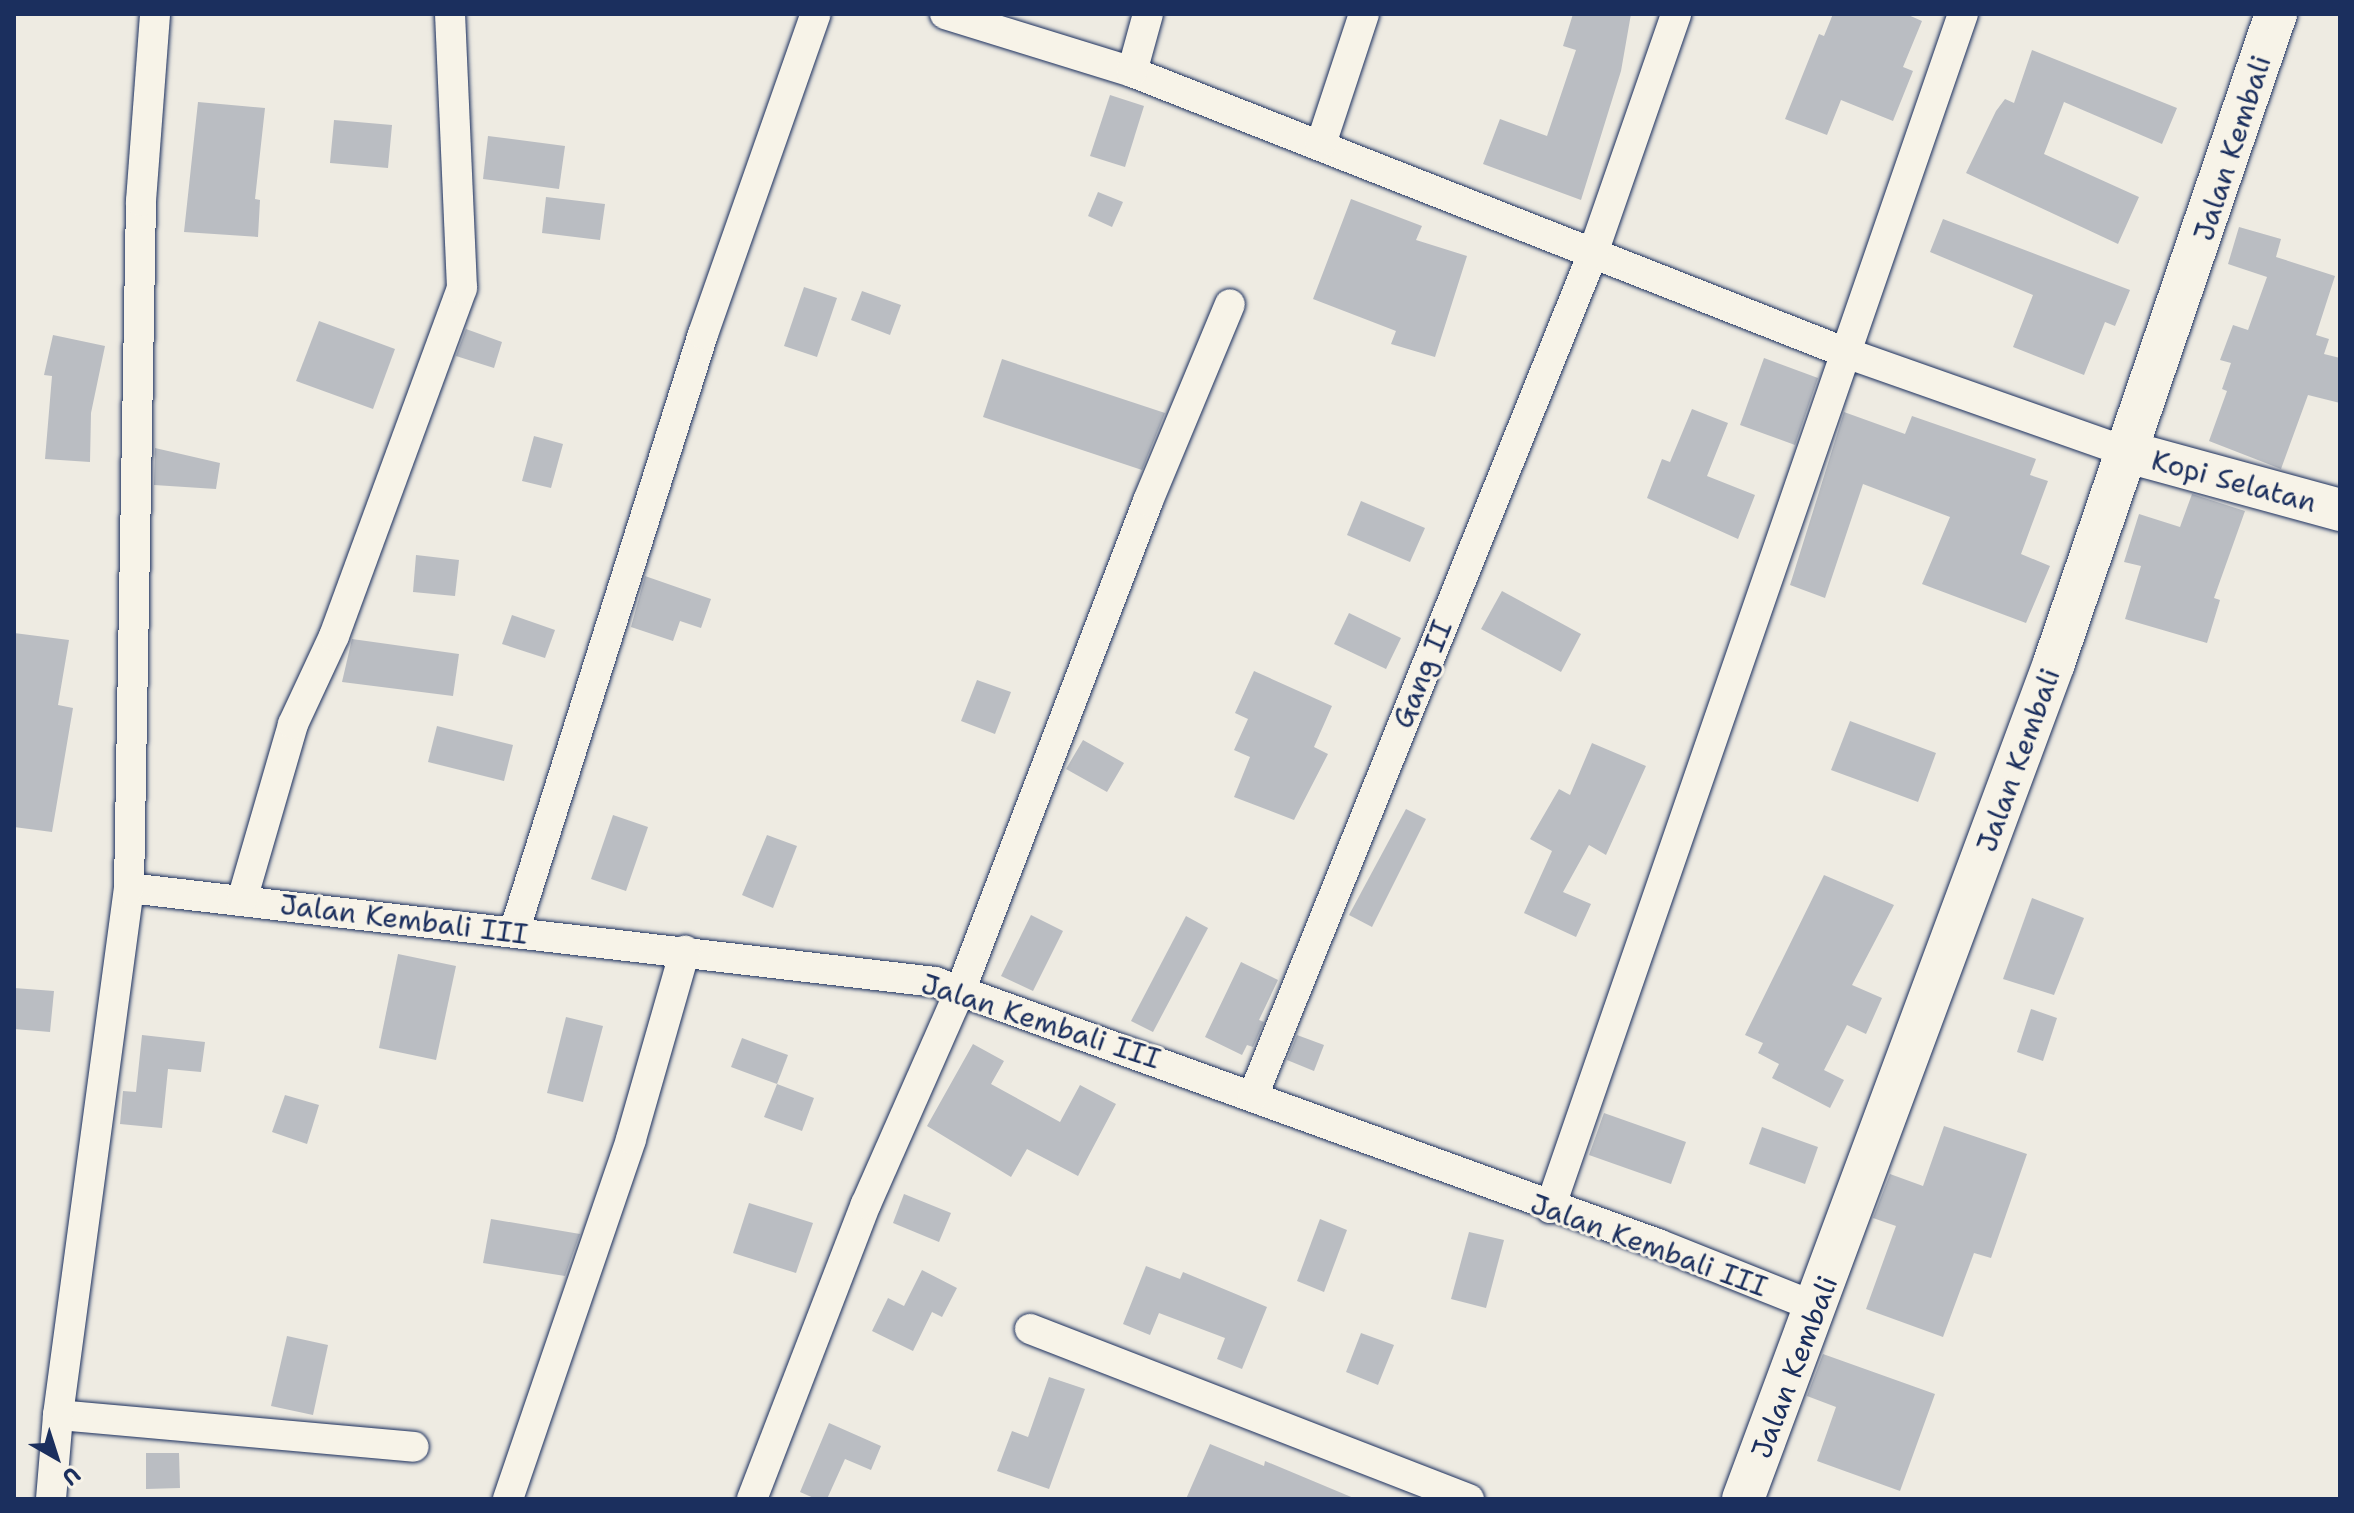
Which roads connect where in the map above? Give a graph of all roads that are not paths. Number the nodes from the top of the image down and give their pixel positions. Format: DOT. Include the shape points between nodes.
graph roads {
  1 [pos="155,14"];
  2 [pos="450,14"];
  3 [pos="816,14"];
  4 [pos="945,14"];
  5 [pos="1148,14"];
  6 [pos="1364,14"];
  7 [pos="1676,14"];
  8 [pos="1963,14"];
  9 [pos="2276,14"];
  10 [pos="1132,72"];
  11 [pos="1321,144"];
  12 [pos="1593,253"];
  13 [pos="1230,304"];
  14 [pos="1849,354"];
  15 [pos="2128,452"];
  16 [pos="2340,510"];
  17 [pos="129,888"];
  18 [pos="242,900"];
  19 [pos="514,932"];
  20 [pos="685,951"];
  21 [pos="961,989"];
  22 [pos="1253,1096"];
  23 [pos="1550,1208"];
  24 [pos="1818,1308"];
  25 [pos="1030,1329"];
  26 [pos="58,1415"];
  27 [pos="414,1447"];
  28 [pos="761,1496"];
  29 [pos="51,1499"];
  30 [pos="508,1499"];
  31 [pos="1469,1499"];
  32 [pos="1743,1499"];
  1 -- 17 [label="street" via="141,201"];
  2 -- 18 [label="street" via="462,288 334,636 293,724"];
  3 -- 19 [label="street" via="699,347"];
  4 -- 10 [label="street"];
  5 -- 10 [label="street"];
  6 -- 11 [label="street"];
  7 -- 12 [label="street, Gang II"];
  8 -- 14 [label="street"];
  9 -- 15 [label="street, Jalan Kembali"];
  10 -- 11 [label="street"];
  11 -- 12 [label="street"];
  12 -- 14 [label="street"];
  12 -- 22 [label="street, Gang II"];
  13 -- 21 [label="street" via="1148,501"];
  14 -- 15 [label="street"];
  14 -- 23 [label="street" via="1749,623"];
  15 -- 16 [label="street, Kopi Selatan"];
  15 -- 24 [label="street, Jalan Kembali"];
  17 -- 18 [label="street, Jalan Kembali III"];
  17 -- 26 [label="street"];
  18 -- 19 [label="street, Jalan Kembali III"];
  19 -- 20 [label="street, Jalan Kembali III"];
  20 -- 21 [label="street, Jalan Kembali III" via="863,971"];
  20 -- 30 [label="street" via="631,1139"];
  21 -- 22 [label="street, Jalan Kembali III"];
  21 -- 28 [label="street" via="866,1204"];
  22 -- 23 [label="street, Jalan Kembali III"];
  23 -- 24 [label="street, Jalan Kembali III"];
  24 -- 32 [label="street, Jalan Kembali"];
  25 -- 31 [label="street"];
  26 -- 27 [label="street"];
  26 -- 29 [label="street"];
}
